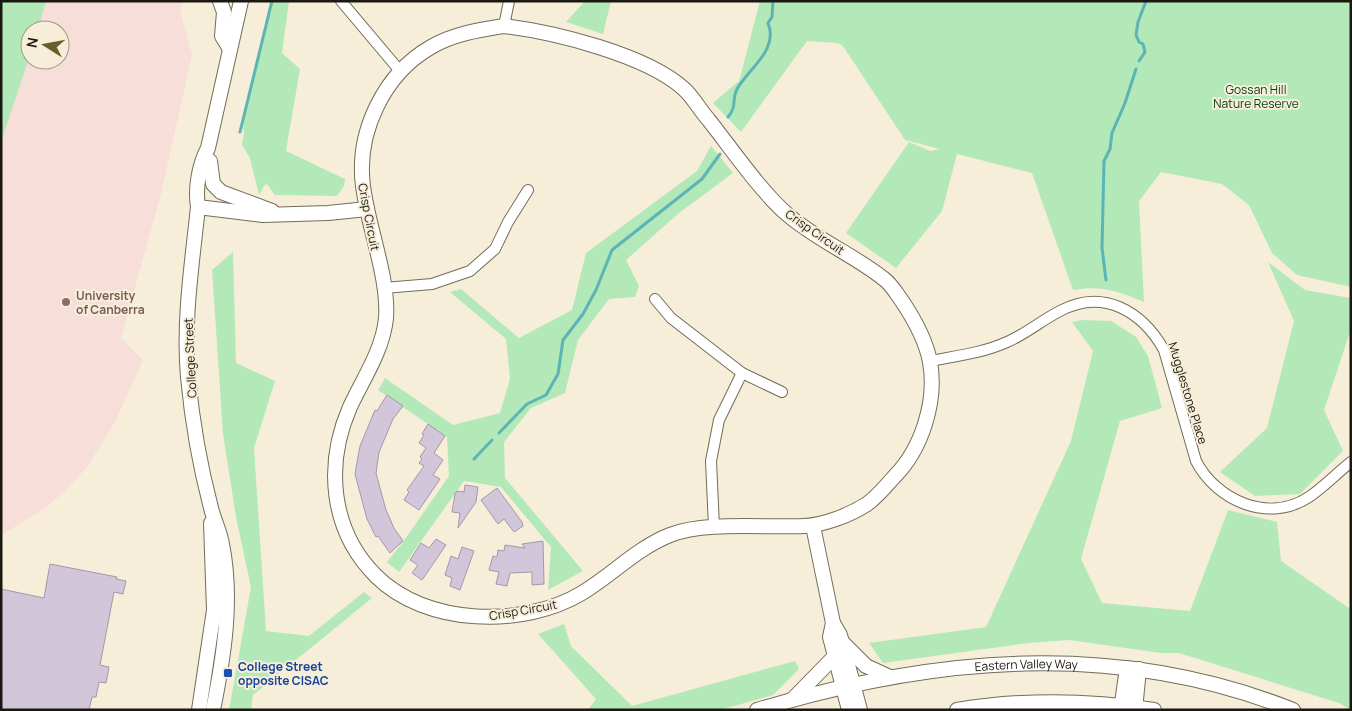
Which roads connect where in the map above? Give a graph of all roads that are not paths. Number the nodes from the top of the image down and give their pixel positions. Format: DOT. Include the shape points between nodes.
graph roads {
  1 [pos="220,1"];
  2 [pos="241,1"];
  3 [pos="341,1"];
  4 [pos="509,1"];
  5 [pos="504,26"];
  6 [pos="230,49"];
  7 [pos="400,71"];
  8 [pos="209,154"];
  9 [pos="528,190"];
  10 [pos="198,207"];
  11 [pos="367,209"];
  12 [pos="277,214"];
  13 [pos="384,288"];
  14 [pos="655,299"];
  15 [pos="930,361"];
  16 [pos="742,374"];
  17 [pos="782,392"];
  18 [pos="1351,462"];
  19 [pos="211,507"];
  20 [pos="813,526"];
  21 [pos="714,527"];
  22 [pos="833,623"];
  23 [pos="842,642"];
  24 [pos="835,656"];
  25 [pos="1133,668"];
  26 [pos="890,677"];
  27 [pos="848,684"];
  28 [pos="792,699"];
  29 [pos="1128,708"];
  30 [pos="199,710"];
  31 [pos="213,710"];
  32 [pos="757,710"];
  33 [pos="849,710"];
  34 [pos="860,710"];
  35 [pos="957,710"];
  36 [pos="1154,710"];
  37 [pos="1294,710"];
  1 -- 6 [label="street" via="224,12 222,36"];
  2 -- 6 [label="street, College Street"];
  3 -- 7 [label="street"];
  4 -- 5 [label="street"];
  5 -- 7 [label="street, Crisp Circuit" via="454,36 431,47"];
  5 -- 15 [label="street, Crisp Circuit" via="542,32 631,58 683,88 788,216 889,282 915,320"];
  6 -- 8 [label="street, College Street"];
  7 -- 11 [label="street, Crisp Circuit" via="385,91 369,123 363,148 362,178"];
  8 -- 10 [label="street, College Street" via="204,197"];
  8 -- 12 [label="street" via="212,184 221,192"];
  9 -- 13 [label="street" via="495,249 470,271 432,284"];
  10 -- 12 [label="street"];
  10 -- 19 [label="street, College Street" via="186,329 194,414"];
  11 -- 12 [label="street" via="328,214"];
  11 -- 13 [label="street, Crisp Circuit"];
  13 -- 21 [label="street, Crisp Circuit" via="386,319 381,340 336,445 334,476 340,517 358,555 377,578 403,597 440,611 472,617 492,617 559,606 636,553 673,533"];
  14 -- 16 [label="street" via="671,318"];
  15 -- 18 [label="street, Mugglestone Place" via="1008,342 1060,310 1082,302 1116,305 1145,322 1155,334 1164,350 1196,460 1203,474 1224,494 1244,504 1280,506 1308,497"];
  15 -- 20 [label="street, Crisp Circuit" via="931,390 924,428 906,465 868,504"];
  16 -- 17 [label="street"];
  16 -- 21 [label="street" via="719,420 711,461"];
  19 -- 30 [label="street, College Street" via="214,610"];
  19 -- 31 [label="street, College Street" via="222,544 227,591 224,656"];
  20 -- 21 [label="street, Crisp Circuit"];
  20 -- 22 [label="street"];
  22 -- 23 [label="street"];
  22 -- 24 [label="street" via="830,637"];
  23 -- 26 [label="street" via="866,666"];
  23 -- 27 [label="street"];
  24 -- 27 [label="street"];
  24 -- 28 [label="street"];
  25 -- 26 [label="street, Eastern Valley Way" via="1061,663 1005,664"];
  25 -- 29 [label="street"];
  25 -- 37 [label="street, Eastern Valley Way" via="1211,683"];
  26 -- 27 [label="street, Eastern Valley Way"];
  27 -- 28 [label="street, Eastern Valley Way"];
  27 -- 33 [label="street"];
  27 -- 34 [label="street"];
  28 -- 32 [label="street, Eastern Valley Way"];
  29 -- 35 [label="street" via="1036,702"];
  29 -- 36 [label="street"];
}
